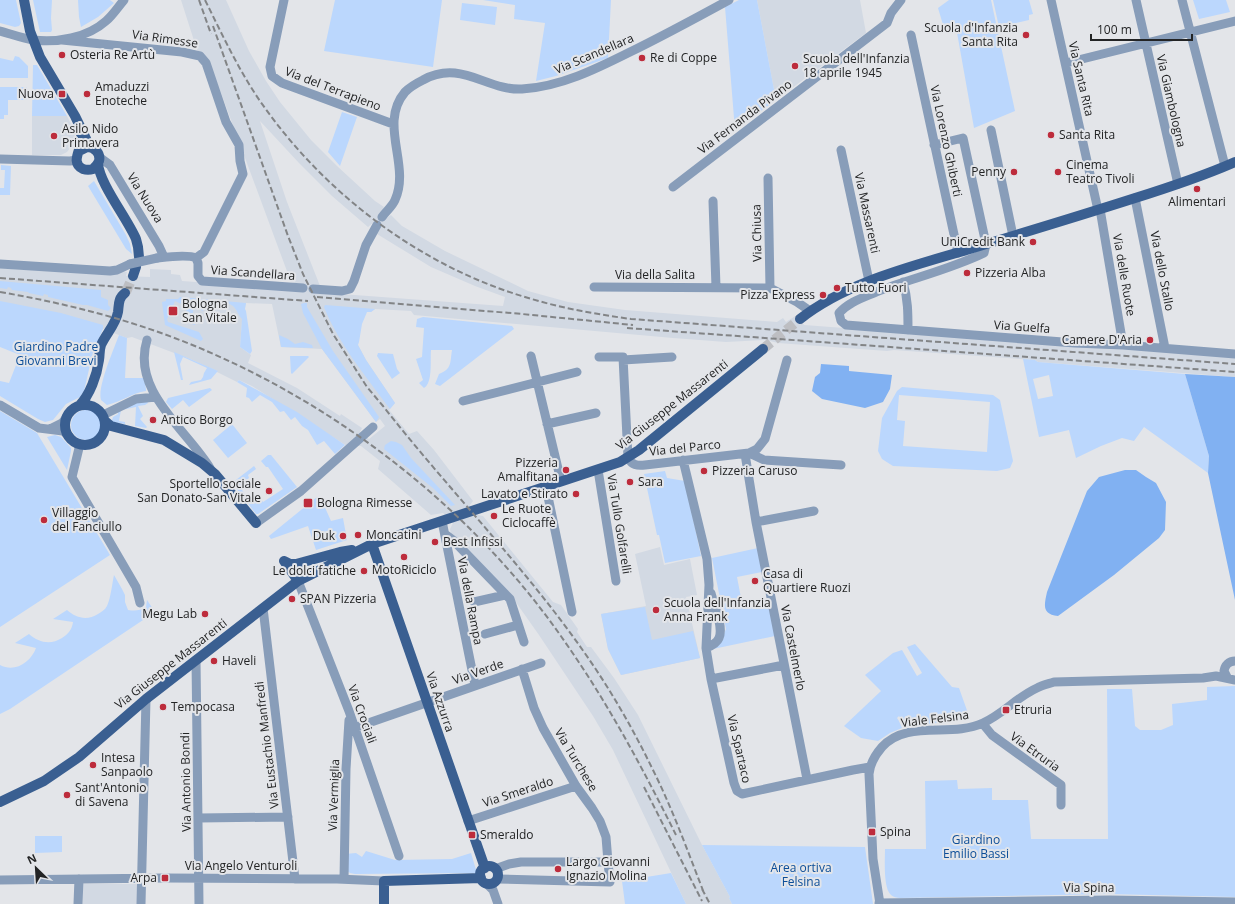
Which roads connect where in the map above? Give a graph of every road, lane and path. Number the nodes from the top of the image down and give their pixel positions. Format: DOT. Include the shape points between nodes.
graph roads {
  1 [pos="24,0"];
  2 [pos="124,0"];
  3 [pos="284,0"];
  4 [pos="729,0"];
  5 [pos="900,0"];
  6 [pos="1051,0"];
  7 [pos="1136,0"];
  8 [pos="1182,0"];
  9 [pos="1235,21"];
  10 [pos="0,31"];
  11 [pos="1191,32"];
  12 [pos="911,35"];
  13 [pos="33,40"];
  14 [pos="62,40"];
  15 [pos="1146,43"];
  16 [pos="1066,63"];
  17 [pos="79,122"];
  18 [pos="393,124"];
  19 [pos="991,130"];
  20 [pos="934,146"];
  21 [pos="92,148"];
  22 [pos="841,150"];
  23 [pos="78,156"];
  24 [pos="0,159"];
  25 [pos="98,160"];
  26 [pos="1235,162"];
  27 [pos="1225,166"];
  28 [pos="88,170"];
  29 [pos="768,178"];
  30 [pos="1178,184"];
  31 [pos="673,187"];
  32 [pos="110,193"];
  33 [pos="1135,198"];
  34 [pos="713,202"];
  35 [pos="1099,210"];
  36 [pos="1013,236"];
  37 [pos="986,244"];
  38 [pos="958,253"];
  39 [pos="162,258"];
  40 [pos="196,258"];
  41 [pos="0,264"];
  42 [pos="134,266"];
  43 [pos="869,281"];
  44 [pos="903,282"];
  45 [pos="594,287"];
  46 [pos="302,288"];
  47 [pos="716,288"];
  48 [pos="770,288"];
  49 [pos="313,289"];
  50 [pos="126,293"];
  51 [pos="810,311"];
  52 [pos="800,319"];
  53 [pos="908,330"];
  54 [pos="147,340"];
  55 [pos="1123,344"];
  56 [pos="1166,348"];
  57 [pos="763,349"];
  58 [pos="1235,354"];
  59 [pos="531,356"];
  60 [pos="599,357"];
  61 [pos="672,357"];
  62 [pos="623,360"];
  63 [pos="787,360"];
  64 [pos="577,372"];
  65 [pos="94,377"];
  66 [pos="537,382"];
  67 [pos="156,397"];
  68 [pos="463,401"];
  69 [pos="0,405"];
  70 [pos="79,406"];
  71 [pos="96,408"];
  72 [pos="596,413"];
  73 [pos="66,418"];
  74 [pos="104,418"];
  75 [pos="547,424"];
  76 [pos="373,427"];
  77 [pos="49,429"];
  78 [pos="128,431"];
  79 [pos="103,434"];
  80 [pos="69,436"];
  81 [pos="189,439"];
  82 [pos="80,444"];
  83 [pos="180,449"];
  84 [pos="747,454"];
  85 [pos="628,458"];
  86 [pos="683,460"];
  87 [pos="841,465"];
  88 [pos="211,470"];
  89 [pos="598,470"];
  90 [pos="561,481"];
  91 [pos="546,487"];
  92 [pos="814,511"];
  93 [pos="442,521"];
  94 [pos="756,522"];
  95 [pos="256,523"];
  96 [pos="445,534"];
  97 [pos="372,544"];
  98 [pos="360,549"];
  99 [pos="298,581"];
  100 [pos="616,581"];
  101 [pos="708,585"];
  102 [pos="505,595"];
  103 [pos="474,602"];
  104 [pos="140,603"];
  105 [pos="263,608"];
  106 [pos="572,612"];
  107 [pos="518,625"];
  108 [pos="485,634"];
  109 [pos="524,642"];
  110 [pos="706,648"];
  111 [pos="196,660"];
  112 [pos="1235,662"];
  113 [pos="540,663"];
  114 [pos="784,665"];
  115 [pos="522,669"];
  116 [pos="1225,676"];
  117 [pos="711,678"];
  118 [pos="475,685"];
  119 [pos="146,699"];
  120 [pos="427,703"];
  121 [pos="349,711"];
  122 [pos="983,724"];
  123 [pos="354,728"];
  124 [pos="870,767"];
  125 [pos="807,779"];
  126 [pos="576,786"];
  127 [pos="0,802"];
  128 [pos="1061,805"];
  129 [pos="288,817"];
  130 [pos="199,818"];
  131 [pos="468,822"];
  132 [pos="399,856"];
  133 [pos="608,862"];
  134 [pos="142,878"];
  135 [pos="79,879"];
  136 [pos="199,879"];
  137 [pos="344,879"];
  138 [pos="0,880"];
  139 [pos="295,880"];
  140 [pos="492,880"];
  141 [pos="384,881"];
  142 [pos="1235,902"];
  143 [pos="941,903"];
  144 [pos="1176,903"];
  145 [pos="78,904"];
  146 [pos="141,904"];
  147 [pos="199,904"];
  148 [pos="384,904"];
  149 [pos="498,904"];
  150 [pos="880,904"];
  1 -- 13 [label="main road"];
  2 -- 14 [label="street" via="101,25 84,34"];
  3 -- 18 [label="street, Via del Terrapieno" via="270,67 272,76 282,83"];
  4 -- 18 [label="street, Via Scandellara" via="606,64 547,86 510,89 454,73 427,78 406,92 399,103"];
  5 -- 31 [label="street, Via Fernanda Pivano" via="887,23"];
  6 -- 16 [label="street, Via Santa Rita"];
  7 -- 15 [label="street, Via Giambologna"];
  8 -- 11 [label="street"];
  9 -- 11 [label="street"];
  10 -- 13 [label="street"];
  11 -- 15 [label="street"];
  11 -- 27 [label="street"];
  12 -- 20 [label="street, Via Lorenzo Ghiberti"];
  13 -- 14 [label="street"];
  13 -- 17 [label="main road" via="45,66"];
  14 -- 40 [label="street, Via Rimesse" via="182,52 200,56 205,60 226,122 239,145 243,174 204,252"];
  15 -- 16 [label="street"];
  15 -- 30 [label="street, Via Giambologna"];
  16 -- 35 [label="street, Via Santa Rita"];
  17 -- 21 [label="main road"];
  17 -- 23 [label="main road" via="82,139"];
  18 -- 49 [label="street, Via Scandellara" via="400,171 395,200 366,245 350,289"];
  19 -- 36 [label="street"];
  20 -- 37 [label="street" via="963,138"];
  20 -- 38 [label="street, Via Lorenzo Ghiberti"];
  21 -- 23 [label="main road" via="84,148"];
  21 -- 25 [label="main road" via="96,150"];
  22 -- 43 [label="street, Via Massarenti"];
  23 -- 24 [label="street" via="70,161"];
  23 -- 28 [label="main road" via="81,167"];
  25 -- 28 [label="main road" via="95,167"];
  25 -- 32 [label="main road" via="99,170"];
  25 -- 39 [label="street, Via Nuova" via="110,165 159,246"];
  26 -- 27 [label="main road"];
  27 -- 30 [label="main road"];
  28 -- 32 [label="main road" via="96,174"];
  29 -- 48 [label="street, Via Chiusa"];
  30 -- 33 [label="main road"];
  32 -- 42 [label="main road" via="136,238 138,247"];
  33 -- 35 [label="main road"];
  33 -- 56 [label="street, Via dello Stallo"];
  34 -- 47 [label="street"];
  35 -- 36 [label="main road"];
  35 -- 55 [label="street, Via delle Ruote"];
  36 -- 37 [label="main road"];
  37 -- 38 [label="main road"];
  37 -- 44 [label="street" via="984,253 966,262"];
  38 -- 43 [label="main road"];
  39 -- 40 [label="street"];
  39 -- 42 [label="street, bridge"];
  40 -- 46 [label="street, Via Scandellara" via="198,276 202,281"];
  41 -- 42 [label="street" via="110,271"];
  43 -- 51 [label="main road" via="832,297"];
  44 -- 53 [label="street" via="907,296"];
  44 -- 53 [label="street, Via Guelfa" via="856,300 839,313 846,325"];
  45 -- 47 [label="street, Via della Salita"];
  47 -- 48 [label="street, Via della Salita"];
  48 -- 51 [label="street, Via della Salita"];
  50 -- 65 [label="main road" via="121,296 110,338"];
  51 -- 52 [label="main road"];
  53 -- 55 [label="street, Via Guelfa" via="1075,343"];
  54 -- 67 [label="street" via="144,350 147,373 150,387"];
  55 -- 56 [label="street, Via Guelfa"];
  56 -- 58 [label="street, Via Guelfa"];
  57 -- 85 [label="main road, Via Giuseppe Massarenti"];
  59 -- 66 [label="street"];
  60 -- 62 [label="street" via="623,357"];
  61 -- 62 [label="street"];
  62 -- 85 [label="street"];
  63 -- 84 [label="street" via="765,439 757,449"];
  64 -- 66 [label="street"];
  65 -- 70 [label="main road" via="86,398"];
  65 -- 71 [label="main road" via="93,402"];
  66 -- 68 [label="street"];
  66 -- 75 [label="street"];
  67 -- 74 [label="street" via="136,399"];
  67 -- 81 [label="street"];
  69 -- 77 [label="street" via="39,428"];
  70 -- 71 [label="main road" via="90,405"];
  70 -- 73 [label="main road"];
  71 -- 74 [label="main road"];
  72 -- 75 [label="street"];
  73 -- 77 [label="street" via="62,423"];
  73 -- 80 [label="main road"];
  74 -- 78 [label="main road" via="111,426"];
  74 -- 79 [label="main road"];
  75 -- 90 [label="street"];
  76 -- 95 [label="street" via="301,491"];
  77 -- 80 [label="street" via="63,431"];
  78 -- 79 [label="main road"];
  78 -- 83 [label="main road" via="164,440"];
  79 -- 82 [label="main road" via="93,443"];
  80 -- 82 [label="main road"];
  81 -- 83 [label="street"];
  81 -- 88 [label="street"];
  82 -- 104 [label="street" via="72,477 136,587"];
  83 -- 88 [label="main road"];
  84 -- 86 [label="street, Via del Parco"];
  84 -- 87 [label="street, Via del Parco" via="764,460"];
  84 -- 94 [label="street, Via Castelmerlo"];
  85 -- 86 [label="street, Via del Parco" via="632,464 640,466"];
  85 -- 89 [label="main road, Via Giuseppe Massarenti"];
  86 -- 101 [label="street, Via Spartaco" via="707,559"];
  88 -- 95 [label="main road"];
  89 -- 90 [label="main road, Via Giuseppe Massarenti"];
  89 -- 100 [label="street, Via Tullo Golfarelli"];
  90 -- 91 [label="main road, Via Giuseppe Massarenti"];
  91 -- 93 [label="main road, Via Giuseppe Massarenti"];
  91 -- 106 [label="street"];
  92 -- 94 [label="street"];
  93 -- 96 [label="street, Via della Rampa"];
  93 -- 97 [label="main road, Via Giuseppe Massarenti"];
  94 -- 114 [label="street, Via Castelmerlo"];
  96 -- 102 [label="street"];
  96 -- 118 [label="street, Via della Rampa"];
  97 -- 98 [label="main road, Via Giuseppe Massarenti"];
  97 -- 120 [label="main road, Via Azzurra"];
  98 -- 99 [label="main road, Via Giuseppe Massarenti"];
  98 -- 99 [label="main road, Via Giuseppe Massarenti" via="296,564 284,561"];
  99 -- 105 [label="main road, Via Giuseppe Massarenti"];
  99 -- 121 [label="street, Via Crociali"];
  101 -- 110 [label="street, Via Spartaco"];
  101 -- 110 [label="street, Via Spartaco" via="720,632 718,640"];
  102 -- 103 [label="street"];
  102 -- 107 [label="street" via="510,599"];
  105 -- 111 [label="main road, Via Giuseppe Massarenti"];
  105 -- 129 [label="street, Via Eustachio Manfredi"];
  107 -- 108 [label="street"];
  107 -- 109 [label="street"];
  110 -- 117 [label="street, Via Spartaco"];
  111 -- 119 [label="main road, Via Giuseppe Massarenti"];
  111 -- 130 [label="street, Via Antonio Bondi"];
  112 -- 116 [label="street, Viale Felsina" via="1228,663"];
  113 -- 115 [label="street, Via Verde"];
  114 -- 117 [label="street"];
  114 -- 125 [label="street, Via Castelmerlo"];
  115 -- 118 [label="street, Via Verde"];
  115 -- 126 [label="street, Via Turchese" via="543,728"];
  116 -- 122 [label="street, Viale Felsina" via="1054,682 1030,691"];
  117 -- 125 [label="street, Via Spartaco" via="738,793"];
  118 -- 120 [label="street, Via Verde"];
  119 -- 127 [label="main road, Via Giuseppe Massarenti" via="79,757 54,775"];
  119 -- 134 [label="street"];
  120 -- 123 [label="street, Via Verde"];
  120 -- 131 [label="main road, Via Azzurra"];
  121 -- 123 [label="street, Via Crociali"];
  121 -- 137 [label="street, Via Vermiglia"];
  122 -- 124 [label="street, Viale Felsina" via="955,730 914,731 896,736 884,745"];
  122 -- 128 [label="street, Via Etruria" via="992,735 1061,785"];
  123 -- 132 [label="street, Via Crociali"];
  124 -- 125 [label="street, Via Spartaco"];
  124 -- 150 [label="street, Viale Felsina" via="873,849"];
  126 -- 131 [label="street, Via Smeraldo"];
  126 -- 133 [label="street, Via Turchese" via="600,820 606,837"];
  129 -- 130 [label="street"];
  129 -- 139 [label="street, Via Eustachio Manfredi"];
  130 -- 136 [label="street, Via Antonio Bondi"];
  131 -- 140 [label="main road, Via Azzurra" via="484,868 481,872"];
  133 -- 140 [label="street" via="521,862 509,864"];
  133 -- 140 [label="street" via="610,882"];
  134 -- 135 [label="street, Via Angelo Venturoli"];
  134 -- 136 [label="street, Via Angelo Venturoli"];
  134 -- 146 [label="street"];
  135 -- 138 [label="street, Via Angelo Venturoli"];
  135 -- 145 [label="street"];
  136 -- 139 [label="street, Via Angelo Venturoli"];
  136 -- 147 [label="street, Via Antonio Bondi"];
  137 -- 139 [label="street, Via Angelo Venturoli"];
  137 -- 141 [label="street, Via Angelo Venturoli"];
  140 -- 141 [label="main road, Via Angelo Venturoli"];
  140 -- 149 [label="street"];
  141 -- 148 [label="main road"];
  142 -- 144 [label="street, Via Spina"];
  143 -- 144 [label="street, Via Spina" via="1109,900"];
  143 -- 150 [label="street, Via Spina"];
}
